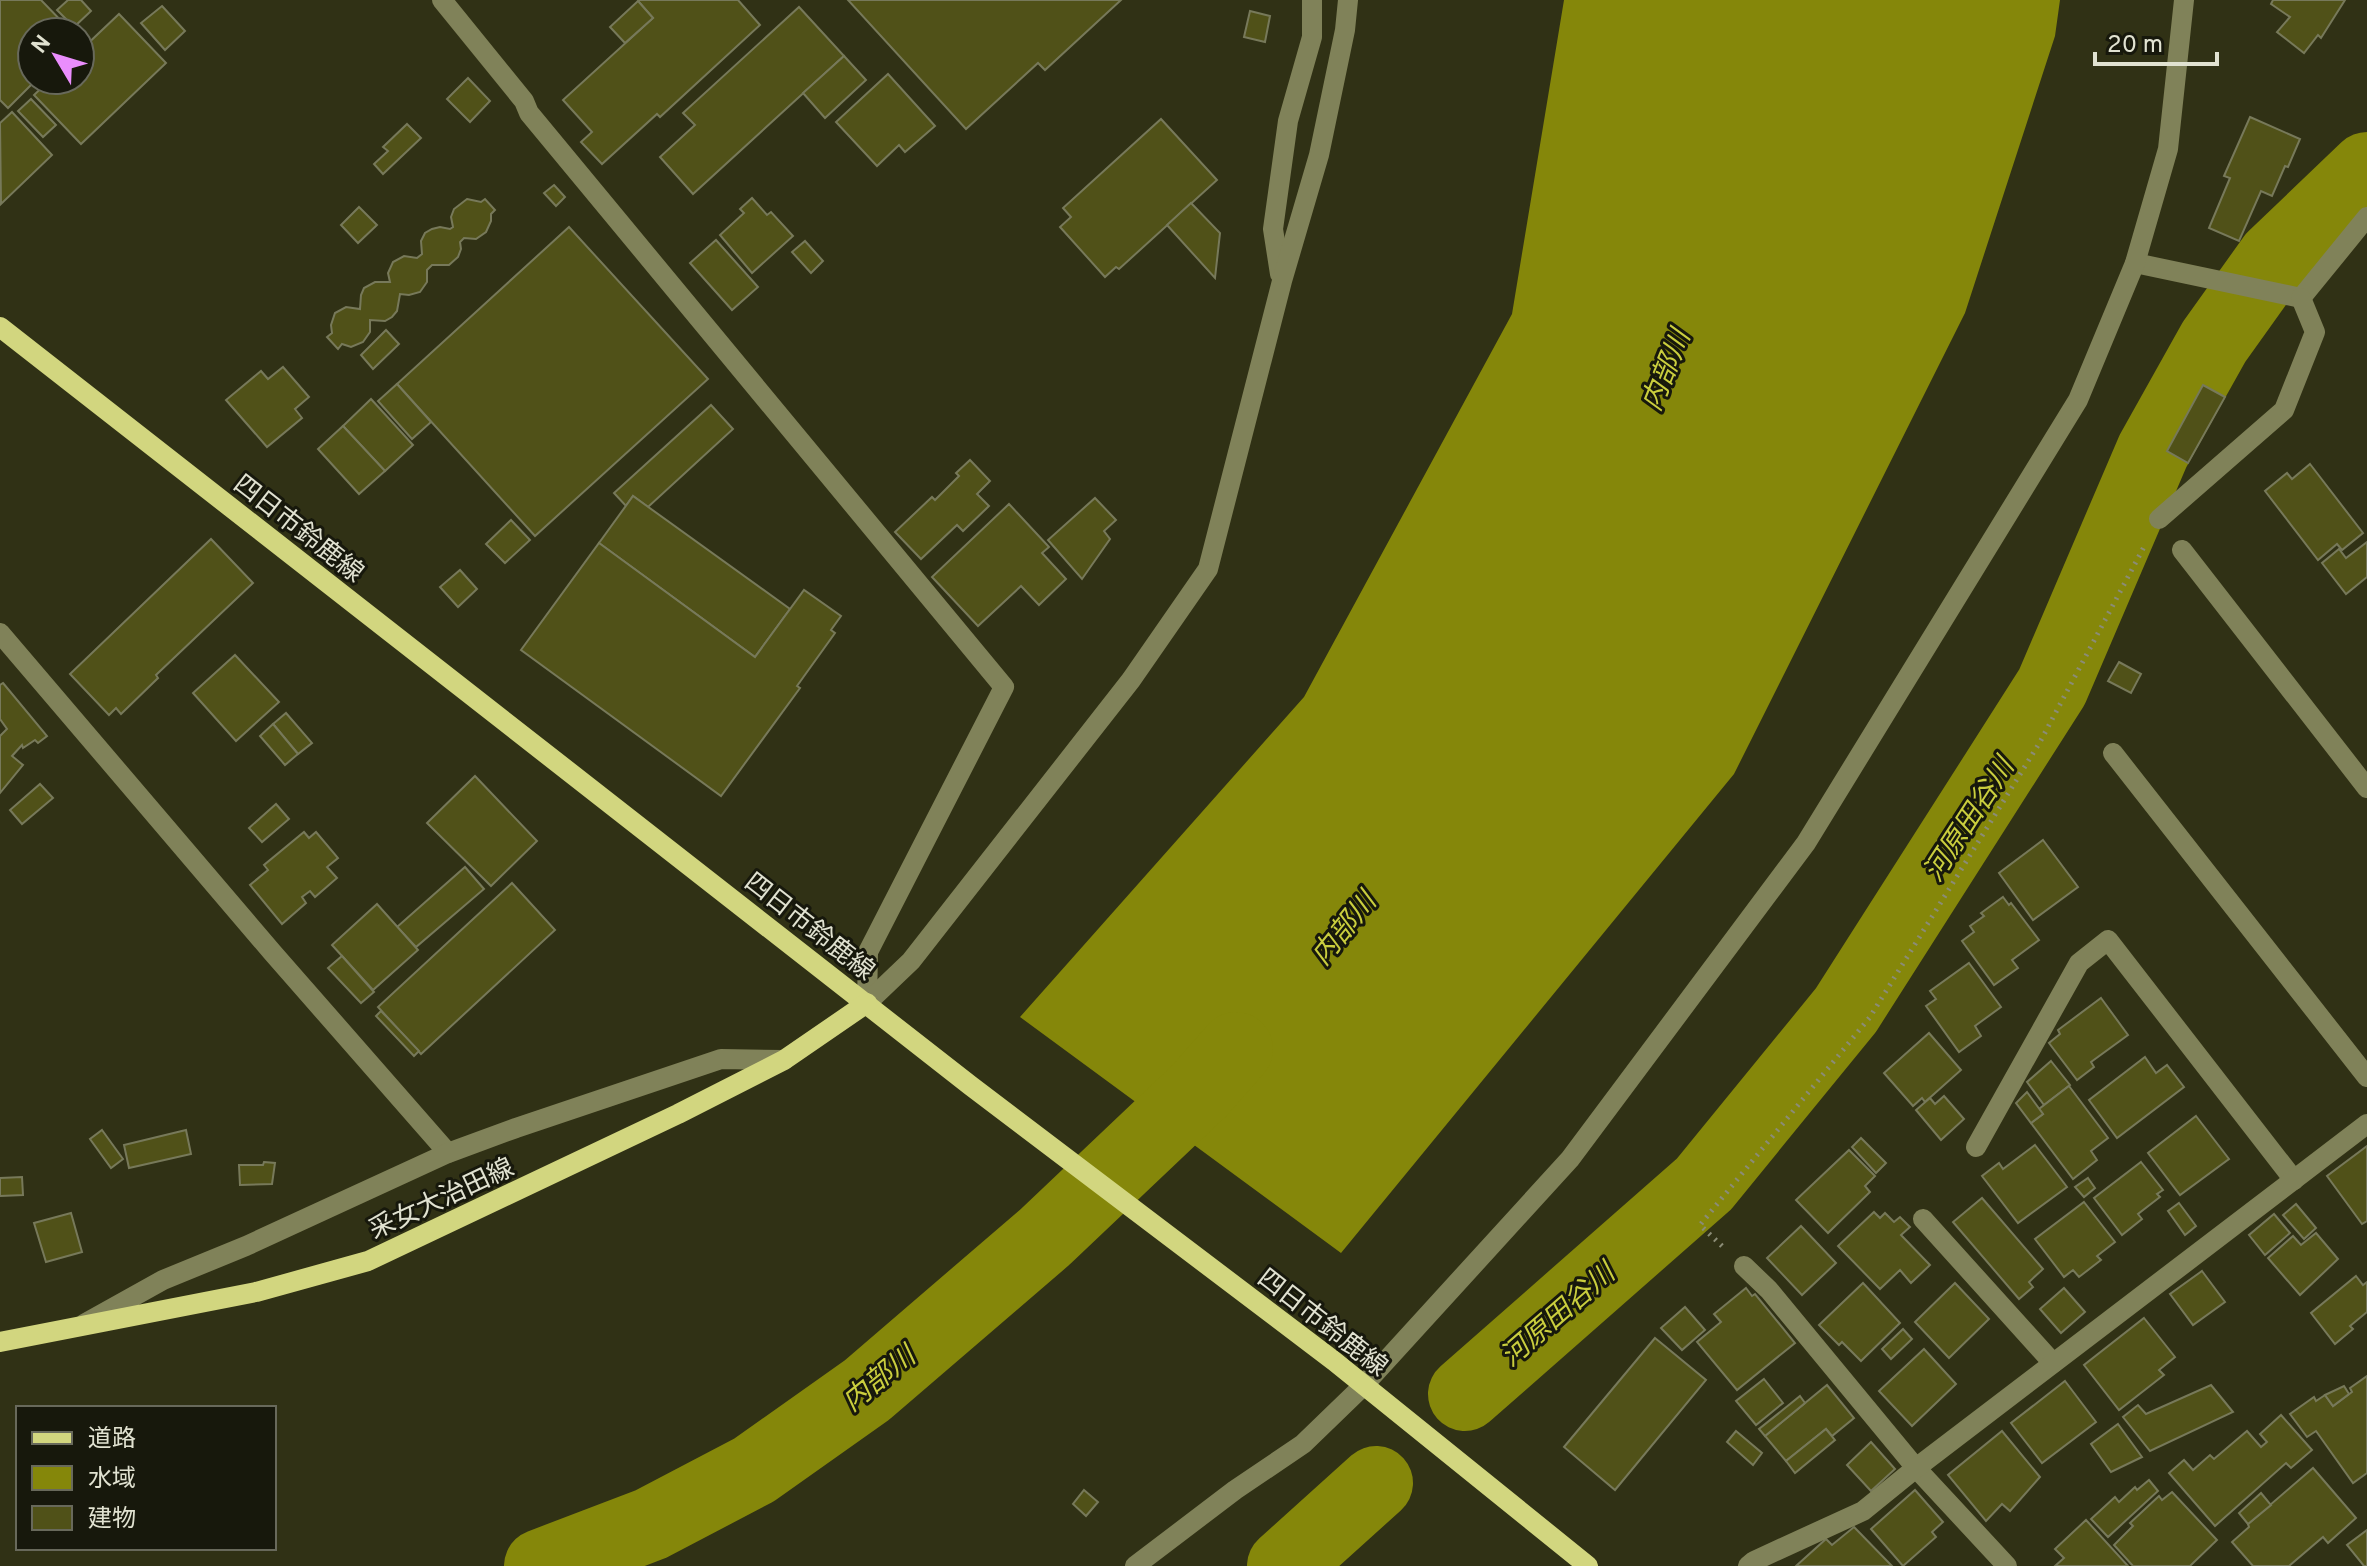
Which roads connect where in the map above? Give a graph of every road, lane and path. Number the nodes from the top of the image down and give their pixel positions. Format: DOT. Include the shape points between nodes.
graph roads {
  1 [pos="442,0"];
  2 [pos="1312,0"];
  3 [pos="1348,0"];
  4 [pos="2184,0"];
  5 [pos="2367,217"];
  6 [pos="2135,263"];
  7 [pos="1282,281"];
  8 [pos="2301,298"];
  9 [pos="0,327"];
  10 [pos="2159,519"];
  11 [pos="2182,550"];
  12 [pos="0,633"];
  13 [pos="2113,753"];
  14 [pos="2367,788"];
  15 [pos="867,1003"];
  16 [pos="784,1060"];
  17 [pos="2367,1077"];
  18 [pos="2367,1124"];
  19 [pos="1976,1147"];
  20 [pos="448,1153"];
  21 [pos="2294,1180"];
  22 [pos="1923,1219"];
  23 [pos="1744,1266"];
  24 [pos="77,1328"];
  25 [pos="0,1342"];
  26 [pos="2053,1363"];
  27 [pos="1363,1386"];
  28 [pos="1916,1468"];
  29 [pos="1135,1566"];
  30 [pos="1588,1566"];
  31 [pos="1748,1566"];
  32 [pos="2007,1566"];
  1 -- 15 [label="street" via="529,113 1004,687 868,952"];
  2 -- 7 [label="street" via="1312,37 1288,121 1273,229"];
  3 -- 7 [label="street" via="1319,155"];
  4 -- 6 [label="street" via="2168,149"];
  5 -- 8 [label="street"];
  6 -- 8 [label="street"];
  6 -- 27 [label="street" via="2078,400 1806,843 1570,1159"];
  7 -- 15 [label="street" via="1208,569 1131,680 931,937"];
  8 -- 10 [label="street" via="2315,332 2284,410"];
  9 -- 15 [label="main road, 四日市鈴鹿線"];
  10 -- 23 [label="path" via="2040,742 1870,1017 1700,1225"];
  11 -- 14 [label="street"];
  12 -- 20 [label="street"];
  13 -- 17 [label="street"];
  15 -- 16 [label="main road, 采女大治田線"];
  15 -- 27 [label="main road, 四日市鈴鹿線"];
  16 -- 20 [label="street" via="721,1059"];
  16 -- 24 [label="main road, 采女大治田線" via="368,1261 256,1292"];
  18 -- 21 [label="street"];
  19 -- 21 [label="street" via="2079,963 2108,940"];
  20 -- 24 [label="street" via="163,1280"];
  21 -- 26 [label="street"];
  22 -- 26 [label="street"];
  23 -- 28 [label="street"];
  24 -- 25 [label="main road, 采女大治田線"];
  26 -- 28 [label="street"];
  27 -- 29 [label="street" via="1303,1444"];
  27 -- 30 [label="main road, 四日市鈴鹿線"];
  28 -- 31 [label="street" via="1863,1511"];
  28 -- 32 [label="street"];
}
